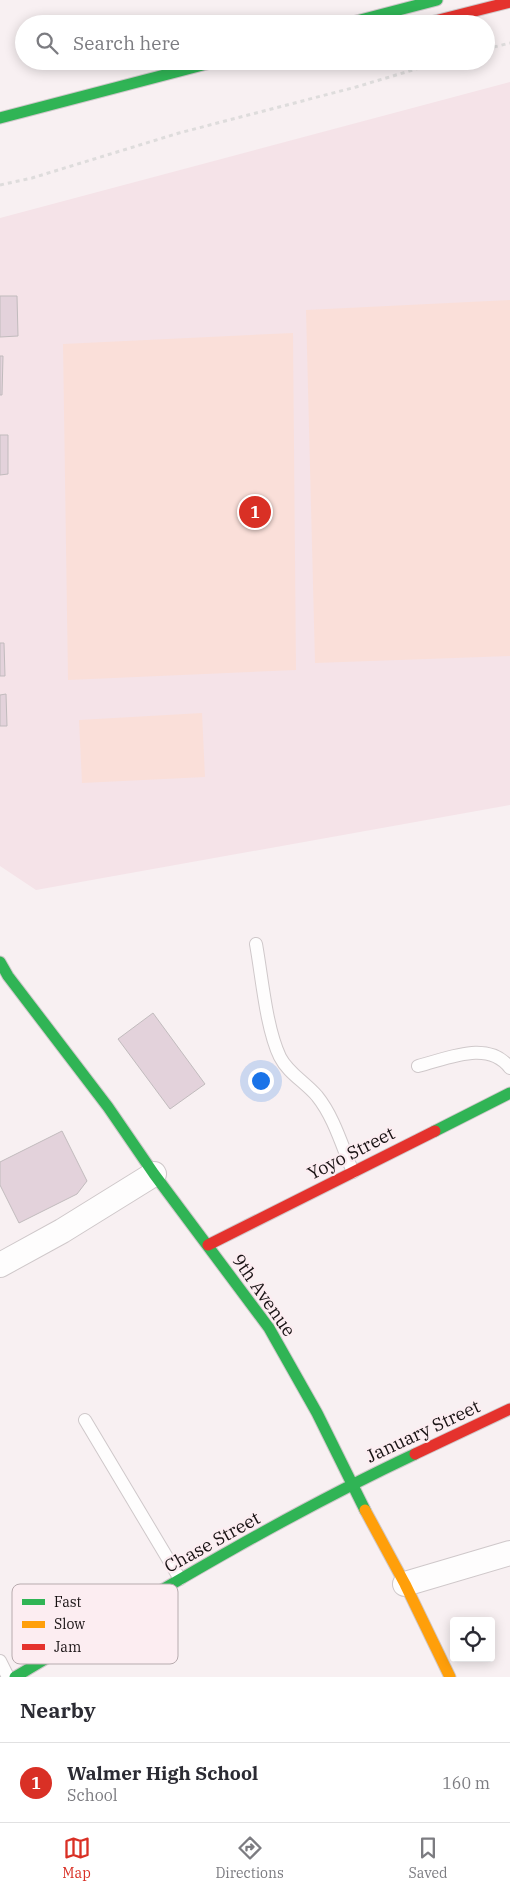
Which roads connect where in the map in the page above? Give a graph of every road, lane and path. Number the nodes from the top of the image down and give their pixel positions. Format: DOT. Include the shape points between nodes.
graph roads {
  1 [pos="437,0"];
  2 [pos="510,2"];
  3 [pos="488,4"];
  4 [pos="380,15"];
  5 [pos="452,15"];
  6 [pos="510,43"];
  7 [pos="495,47"];
  8 [pos="184,70"];
  9 [pos="413,70"];
  10 [pos="0,118"];
  11 [pos="0,185"];
  12 [pos="256,944"];
  13 [pos="3,972"];
  14 [pos="418,1066"];
  15 [pos="510,1068"];
  16 [pos="510,1093"];
  17 [pos="353,1172"];
  18 [pos="154,1174"];
  19 [pos="208,1245"];
  20 [pos="0,1264"];
  21 [pos="510,1409"];
  22 [pos="85,1420"];
  23 [pos="351,1484"];
  24 [pos="510,1553"];
  25 [pos="180,1580"];
  26 [pos="173,1584"];
  27 [pos="405,1584"];
  28 [pos="0,1661"];
  29 [pos="37,1664"];
  30 [pos="8,1677"];
  31 [pos="15,1677"];
  32 [pos="450,1677"];
  1 -- 4 [label="street"];
  2 -- 3 [label="street"];
  3 -- 5 [label="street"];
  6 -- 7 [label="path"];
  8 -- 10 [label="street"];
  9 -- 11 [label="path"];
  12 -- 17 [label="lane" via="276,1048 290,1070 324,1105"];
  13 -- 18 [label="street, 9th Avenue" via="108,1107"];
  14 -- 15 [label="lane" via="480,1052 499,1057"];
  16 -- 17 [label="street, Yoyo Street"];
  17 -- 19 [label="street, Yoyo Street"];
  18 -- 19 [label="street, 9th Avenue"];
  18 -- 20 [label="street" via="62,1231"];
  19 -- 23 [label="street, 9th Avenue" via="269,1328 317,1413"];
  21 -- 23 [label="street, January Street"];
  22 -- 25 [label="lane"];
  23 -- 25 [label="street, Chase Street"];
  23 -- 27 [label="street, 9th Avenue"];
  24 -- 27 [label="street"];
  25 -- 26 [label="street, Chase Street"];
  27 -- 32 [label="street, 9th Avenue"];
  28 -- 30 [label="lane"];
  29 -- 31 [label="street, Chase Street"];
}
